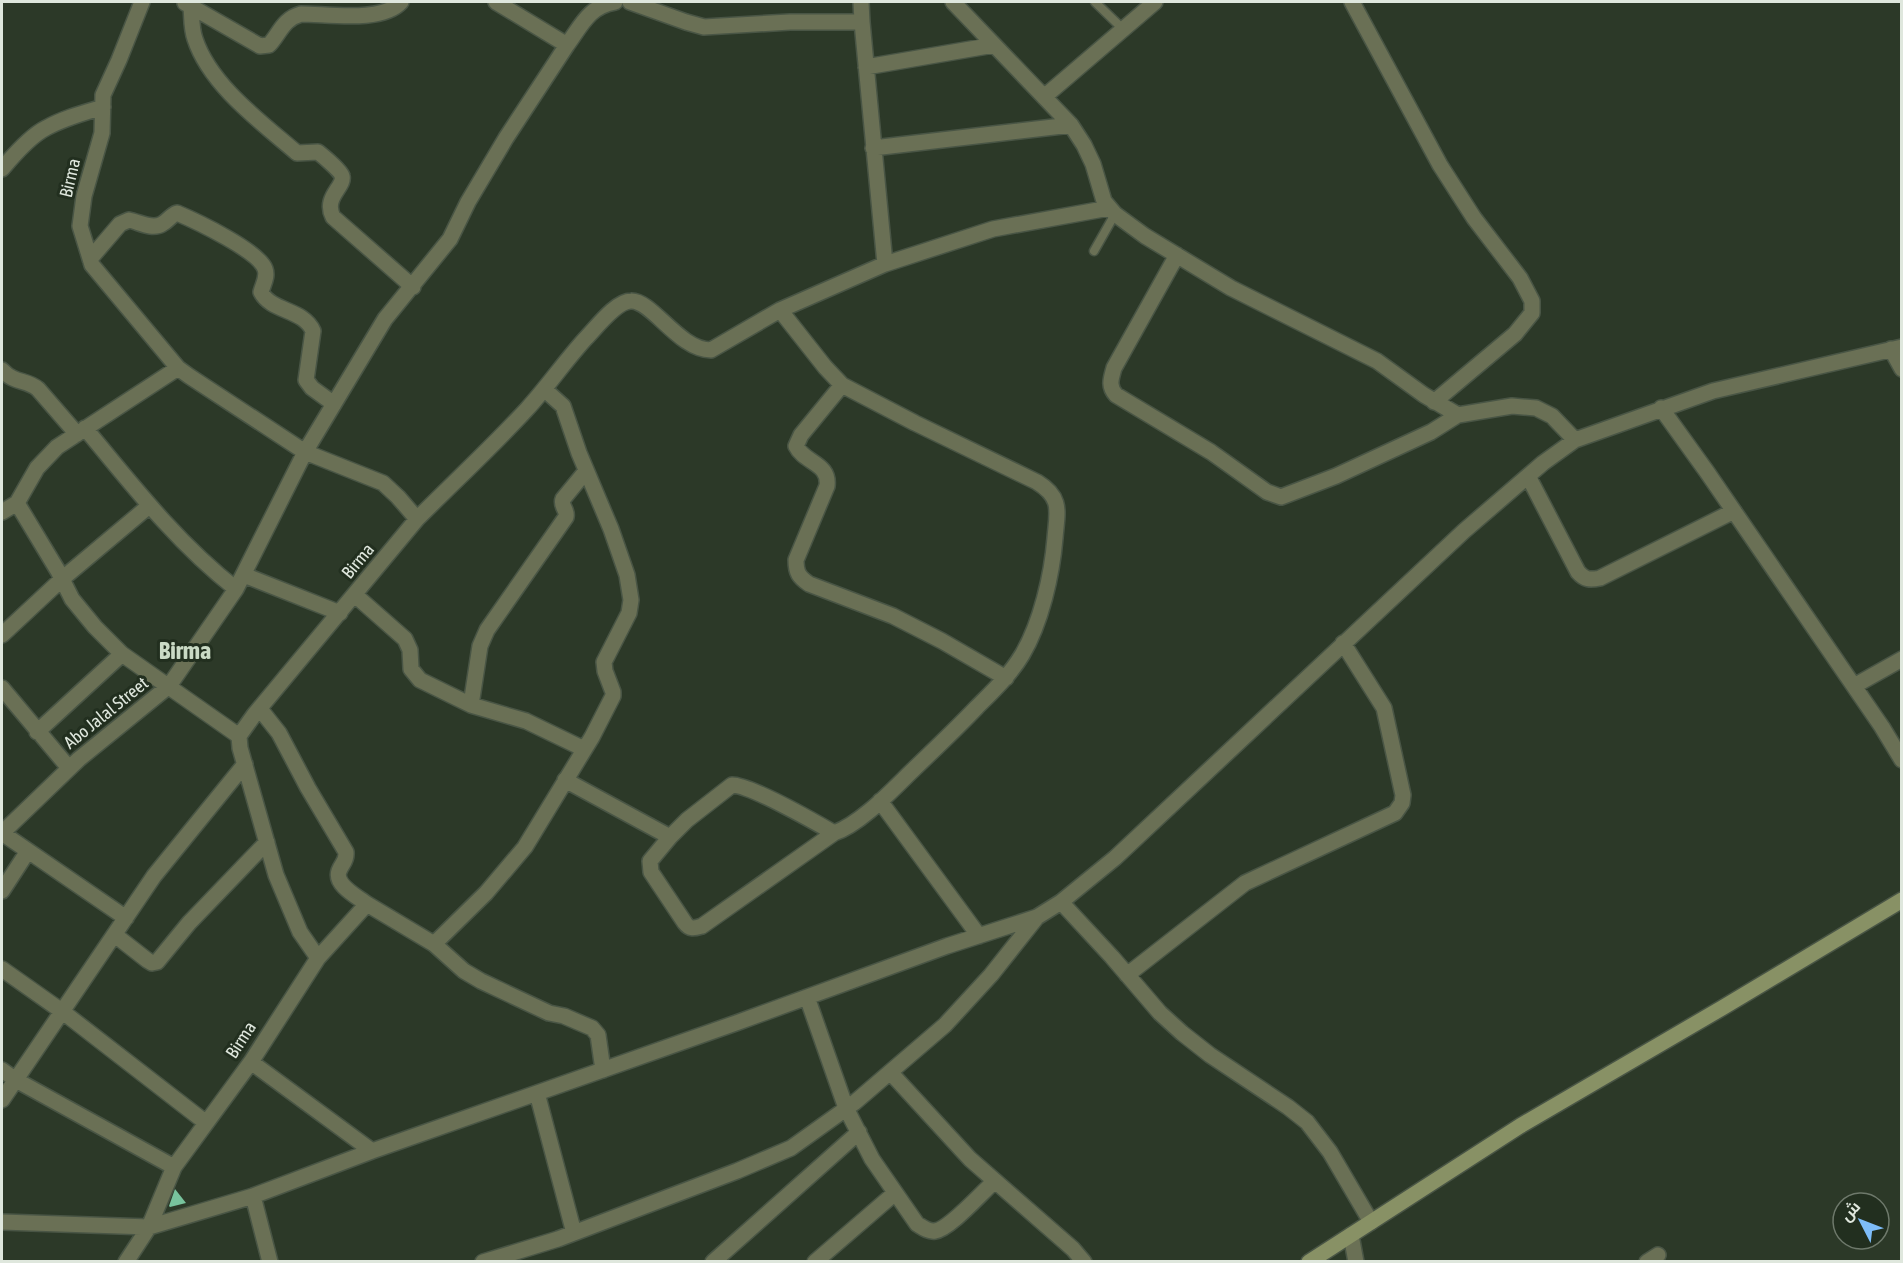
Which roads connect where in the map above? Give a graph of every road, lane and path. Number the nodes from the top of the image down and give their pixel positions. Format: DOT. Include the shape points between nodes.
graph roads {
  1 [pos="142,2"];
  2 [pos="401,2"];
  3 [pos="496,2"];
  4 [pos="615,2"];
  5 [pos="630,2"];
  6 [pos="861,2"];
  7 [pos="953,2"];
  8 [pos="1095,2"];
  9 [pos="1155,2"];
  10 [pos="1352,2"];
  11 [pos="186,4"];
  12 [pos="862,22"];
  13 [pos="1123,29"];
  14 [pos="567,45"];
  15 [pos="994,45"];
  16 [pos="866,67"];
  17 [pos="1044,97"];
  18 [pos="103,107"];
  19 [pos="1071,125"];
  20 [pos="873,148"];
  21 [pos="2,169"];
  22 [pos="1112,211"];
  23 [pos="1094,251"];
  24 [pos="1177,255"];
  25 [pos="90,259"];
  26 [pos="885,264"];
  27 [pos="413,287"];
  28 [pos="780,310"];
  29 [pos="1896,348"];
  30 [pos="178,368"];
  31 [pos="1902,369"];
  32 [pos="2,370"];
  33 [pos="842,385"];
  34 [pos="544,389"];
  35 [pos="1434,402"];
  36 [pos="334,404"];
  37 [pos="1660,408"];
  38 [pos="1458,415"];
  39 [pos="81,431"];
  40 [pos="1575,440"];
  41 [pos="305,452"];
  42 [pos="586,471"];
  43 [pos="1527,476"];
  44 [pos="17,503"];
  45 [pos="149,506"];
  46 [pos="1734,511"];
  47 [pos="2,512"];
  48 [pos="417,519"];
  49 [pos="244,575"];
  50 [pos="62,579"];
  51 [pos="236,589"];
  52 [pos="355,595"];
  53 [pos="340,613"];
  54 [pos="2,635"];
  55 [pos="1343,643"];
  56 [pos="122,654"];
  57 [pos="1902,659"];
  58 [pos="1006,678"];
  59 [pos="169,686"];
  60 [pos="1854,686"];
  61 [pos="2,688"];
  62 [pos="471,705"];
  63 [pos="260,708"];
  64 [pos="36,732"];
  65 [pos="239,736"];
  66 [pos="584,749"];
  67 [pos="1902,760"];
  68 [pos="245,764"];
  69 [pos="69,768"];
  70 [pos="566,780"];
  71 [pos="880,801"];
  72 [pos="2,833"];
  73 [pos="834,833"];
  74 [pos="670,837"];
  75 [pos="267,842"];
  76 [pos="28,851"];
  77 [pos="2,891"];
  78 [pos="1902,900"];
  79 [pos="1061,902"];
  80 [pos="367,904"];
  81 [pos="1037,917"];
  82 [pos="126,918"];
  83 [pos="115,935"];
  84 [pos="979,936"];
  85 [pos="434,944"];
  86 [pos="318,958"];
  87 [pos="2,969"];
  88 [pos="1127,975"];
  89 [pos="807,997"];
  90 [pos="63,1012"];
  91 [pos="251,1062"];
  92 [pos="2,1070"];
  93 [pos="603,1070"];
  94 [pos="890,1072"];
  95 [pos="16,1080"];
  96 [pos="537,1093"];
  97 [pos="2,1100"];
  98 [pos="846,1108"];
  99 [pos="205,1122"];
  100 [pos="859,1132"];
  101 [pos="372,1151"];
  102 [pos="174,1167"];
  103 [pos="994,1181"];
  104 [pos="895,1193"];
  105 [pos="253,1196"];
  106 [pos="2,1222"];
  107 [pos="1371,1222"];
  108 [pos="149,1227"];
  109 [pos="574,1233"];
  110 [pos="1352,1235"];
  111 [pos="126,1262"];
  112 [pos="270,1262"];
  113 [pos="483,1262"];
  114 [pos="713,1262"];
  115 [pos="815,1262"];
  116 [pos="1084,1262"];
  117 [pos="1309,1262"];
  118 [pos="1356,1262"];
  1 -- 18 [label="street, Birma" via="105,87"];
  2 -- 11 [label="street" via="381,13 292,16 265,46"];
  3 -- 14 [label="street"];
  4 -- 14 [label="street, Abo Jalal Street" via="603,3 592,11"];
  5 -- 12 [label="street" via="704,27"];
  6 -- 12 [label="street"];
  7 -- 15 [label="street"];
  8 -- 13 [label="lane"];
  9 -- 13 [label="street"];
  10 -- 35 [label="street" via="1440,165 1532,301 1532,313 1515,334"];
  11 -- 27 [label="street" via="199,51 211,71 246,109 297,153 318,152 341,174 331,202 333,217"];
  12 -- 16 [label="street"];
  13 -- 17 [label="street"];
  14 -- 27 [label="street, Abo Jalal Street" via="506,138 450,239"];
  15 -- 16 [label="street"];
  15 -- 17 [label="street"];
  16 -- 20 [label="street"];
  17 -- 19 [label="street"];
  18 -- 21 [label="street" via="43,129"];
  18 -- 25 [label="street, Birma" via="102,133 84,196 80,226"];
  19 -- 20 [label="street"];
  19 -- 22 [label="street" via="1084,145 1104,201"];
  20 -- 26 [label="street"];
  22 -- 23 [label="lane"];
  22 -- 24 [label="street"];
  22 -- 26 [label="street" via="993,229"];
  24 -- 35 [label="street" via="1232,288 1377,361"];
  24 -- 38 [label="street" via="1114,368 1111,390 1267,492 1281,497 1326,480 1431,432"];
  25 -- 30 [label="street, Birma"];
  25 -- 36 [label="street" via="120,224 129,220 153,227 177,213 215,230 261,261 266,273 261,292 266,299 310,325 313,331 306,380"];
  26 -- 28 [label="street"];
  27 -- 36 [label="street, Abo Jalal Street" via="385,319"];
  28 -- 33 [label="street"];
  28 -- 34 [label="street" via="716,348 702,350 690,345 641,303 629,300 614,309"];
  29 -- 31 [label="street"];
  29 -- 37 [label="street" via="1713,391"];
  30 -- 39 [label="street"];
  30 -- 41 [label="street, Birma"];
  32 -- 39 [label="street" via="11,379 38,388"];
  33 -- 58 [label="street" via="1037,482 1054,496 1057,506 1053,557 1037,626"];
  33 -- 58 [label="street" via="796,446 828,478 796,560 799,578 893,616"];
  34 -- 42 [label="street" via="563,406"];
  34 -- 48 [label="street"];
  35 -- 38 [label="street"];
  36 -- 41 [label="street, Abo Jalal Street"];
  37 -- 40 [label="street"];
  37 -- 46 [label="street"];
  38 -- 40 [label="street" via="1512,406 1536,408 1552,416"];
  39 -- 44 [label="street" via="44,460"];
  39 -- 45 [label="street"];
  40 -- 43 [label="street"];
  41 -- 48 [label="street, Birma" via="383,483"];
  41 -- 49 [label="street, Abo Jalal Street"];
  42 -- 62 [label="street" via="563,499 566,517 487,630 480,646"];
  42 -- 66 [label="street" via="627,575 631,606 604,662 613,696"];
  43 -- 46 [label="street" via="1578,572 1590,580"];
  43 -- 55 [label="street"];
  44 -- 47 [label="street"];
  44 -- 50 [label="street"];
  45 -- 50 [label="street"];
  45 -- 51 [label="street" via="200,560"];
  46 -- 60 [label="street"];
  48 -- 52 [label="street, Birma"];
  49 -- 51 [label="street, Abo Jalal Street"];
  49 -- 53 [label="street"];
  50 -- 54 [label="street"];
  50 -- 56 [label="street" via="72,599"];
  51 -- 59 [label="street, Abo Jalal Street"];
  52 -- 53 [label="street, Birma"];
  52 -- 62 [label="street" via="405,639 416,678"];
  53 -- 63 [label="street, Birma"];
  55 -- 79 [label="street" via="1116,858"];
  55 -- 88 [label="street" via="1384,708 1402,795 1400,808 1245,883"];
  56 -- 59 [label="street"];
  56 -- 64 [label="street"];
  57 -- 60 [label="street"];
  58 -- 71 [label="street"];
  59 -- 65 [label="street"];
  59 -- 69 [label="street, Abo Jalal Street"];
  60 -- 67 [label="street"];
  61 -- 64 [label="street"];
  62 -- 66 [label="street" via="526,721"];
  63 -- 65 [label="street, Birma"];
  63 -- 80 [label="street" via="279,733 346,852 339,879"];
  64 -- 69 [label="street"];
  65 -- 68 [label="street"];
  66 -- 70 [label="street"];
  68 -- 75 [label="street"];
  68 -- 82 [label="street" via="154,876"];
  69 -- 72 [label="street, Abo Jalal Street"];
  70 -- 74 [label="street"];
  70 -- 85 [label="street" via="525,846 486,893"];
  71 -- 73 [label="street"];
  71 -- 84 [label="street"];
  72 -- 76 [label="street"];
  73 -- 74 [label="street" via="753,791 732,785"];
  73 -- 74 [label="street" via="694,928 685,923 651,872 651,861"];
  75 -- 83 [label="street" via="189,923 158,962 152,963"];
  75 -- 86 [label="street" via="300,933"];
  76 -- 77 [label="street"];
  76 -- 82 [label="street"];
  78 -- 107 [label="main road" via="1520,1126"];
  79 -- 81 [label="street"];
  79 -- 88 [label="street"];
  80 -- 85 [label="street"];
  80 -- 86 [label="street, Birma"];
  81 -- 84 [label="street"];
  81 -- 94 [label="street" via="945,1025"];
  82 -- 83 [label="street"];
  83 -- 90 [label="street"];
  84 -- 89 [label="street"];
  85 -- 93 [label="street" via="481,981 592,1028 598,1035"];
  86 -- 91 [label="street, Birma"];
  87 -- 90 [label="street"];
  88 -- 107 [label="street" via="1182,1033 1307,1122 1330,1152"];
  89 -- 93 [label="street"];
  89 -- 98 [label="street"];
  90 -- 95 [label="street"];
  90 -- 99 [label="street"];
  91 -- 99 [label="street, Birma"];
  91 -- 101 [label="street"];
  92 -- 95 [label="street"];
  93 -- 96 [label="street"];
  94 -- 98 [label="street"];
  94 -- 103 [label="street"];
  95 -- 97 [label="street"];
  95 -- 102 [label="street"];
  96 -- 101 [label="street"];
  96 -- 109 [label="street"];
  98 -- 100 [label="street"];
  98 -- 109 [label="street" via="791,1148"];
  99 -- 102 [label="street, Birma"];
  100 -- 104 [label="street"];
  100 -- 114 [label="street"];
  101 -- 105 [label="street"];
  102 -- 108 [label="street, Birma"];
  103 -- 104 [label="street" via="949,1224 935,1231 917,1224"];
  103 -- 116 [label="street"];
  104 -- 115 [label="street"];
  105 -- 108 [label="street"];
  105 -- 112 [label="street"];
  106 -- 108 [label="street"];
  107 -- 110 [label="main road"];
  108 -- 111 [label="street, Birma"];
  109 -- 113 [label="street"];
  110 -- 117 [label="main road"];
  110 -- 118 [label="street"];
}
